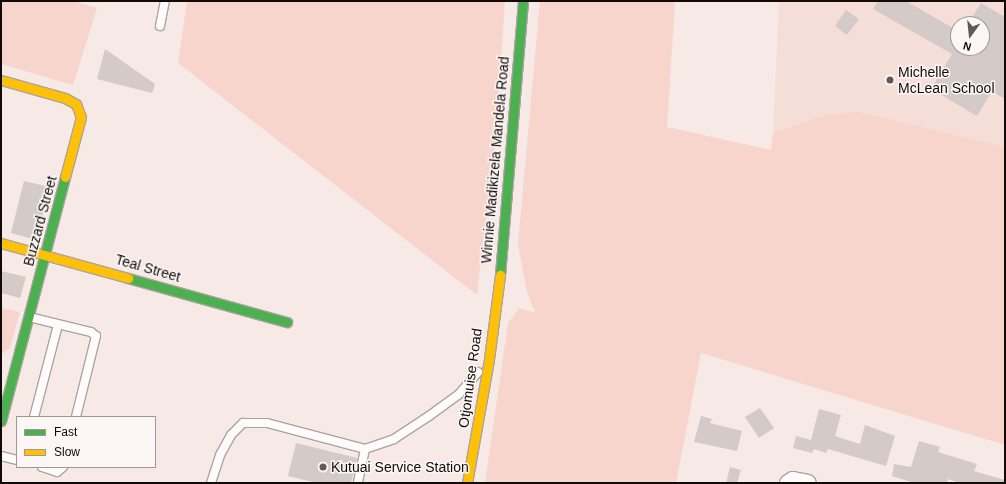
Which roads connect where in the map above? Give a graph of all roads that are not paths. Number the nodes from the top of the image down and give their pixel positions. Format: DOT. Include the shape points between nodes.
graph roads {
  1 [pos="165,1"];
  2 [pos="523,1"];
  3 [pos="160,26"];
  4 [pos="1,80"];
  5 [pos="1,243"];
  6 [pos="45,254"];
  7 [pos="29,317"];
  8 [pos="286,322"];
  9 [pos="492,322"];
  10 [pos="58,325"];
  11 [pos="478,372"];
  12 [pos="6,375"];
  13 [pos="34,416"];
  14 [pos="76,416"];
  15 [pos="1,420"];
  16 [pos="365,449"];
  17 [pos="462,453"];
  18 [pos="1,456"];
  19 [pos="16,460"];
  20 [pos="45,468"];
  21 [pos="62,468"];
  22 [pos="211,483"];
  23 [pos="358,483"];
  24 [pos="467,483"];
  25 [pos="788,483"];
  26 [pos="808,483"];
  1 -- 3 [label="lane"];
  2 -- 9 [label="street, Winnie Madikizela Mandela Road" via="505,232"];
  4 -- 6 [label="street, Buzzard Street" via="65,98 76,104 81,117"];
  5 -- 6 [label="street, Teal Street"];
  6 -- 7 [label="street, Buzzard Street"];
  6 -- 8 [label="street, Teal Street"];
  7 -- 10 [label="lane"];
  7 -- 12 [label="street, Buzzard Street"];
  9 -- 11 [label="street, Otjomuise Road"];
  9 -- 24 [label="street, Otjomuise Road" via="489,359"];
  10 -- 13 [label="lane"];
  10 -- 14 [label="lane" via="96,336"];
  11 -- 16 [label="lane" via="459,394 429,416 394,439"];
  11 -- 17 [label="street, Otjomuise Road"];
  12 -- 15 [label="street, Buzzard Street"];
  16 -- 22 [label="lane" via="267,423 243,423 231,435 220,455"];
  16 -- 23 [label="lane"];
  18 -- 19 [label="lane"];
  20 -- 21 [label="lane" via="57,472"];
  25 -- 26 [label="street" via="793,480"];
}
